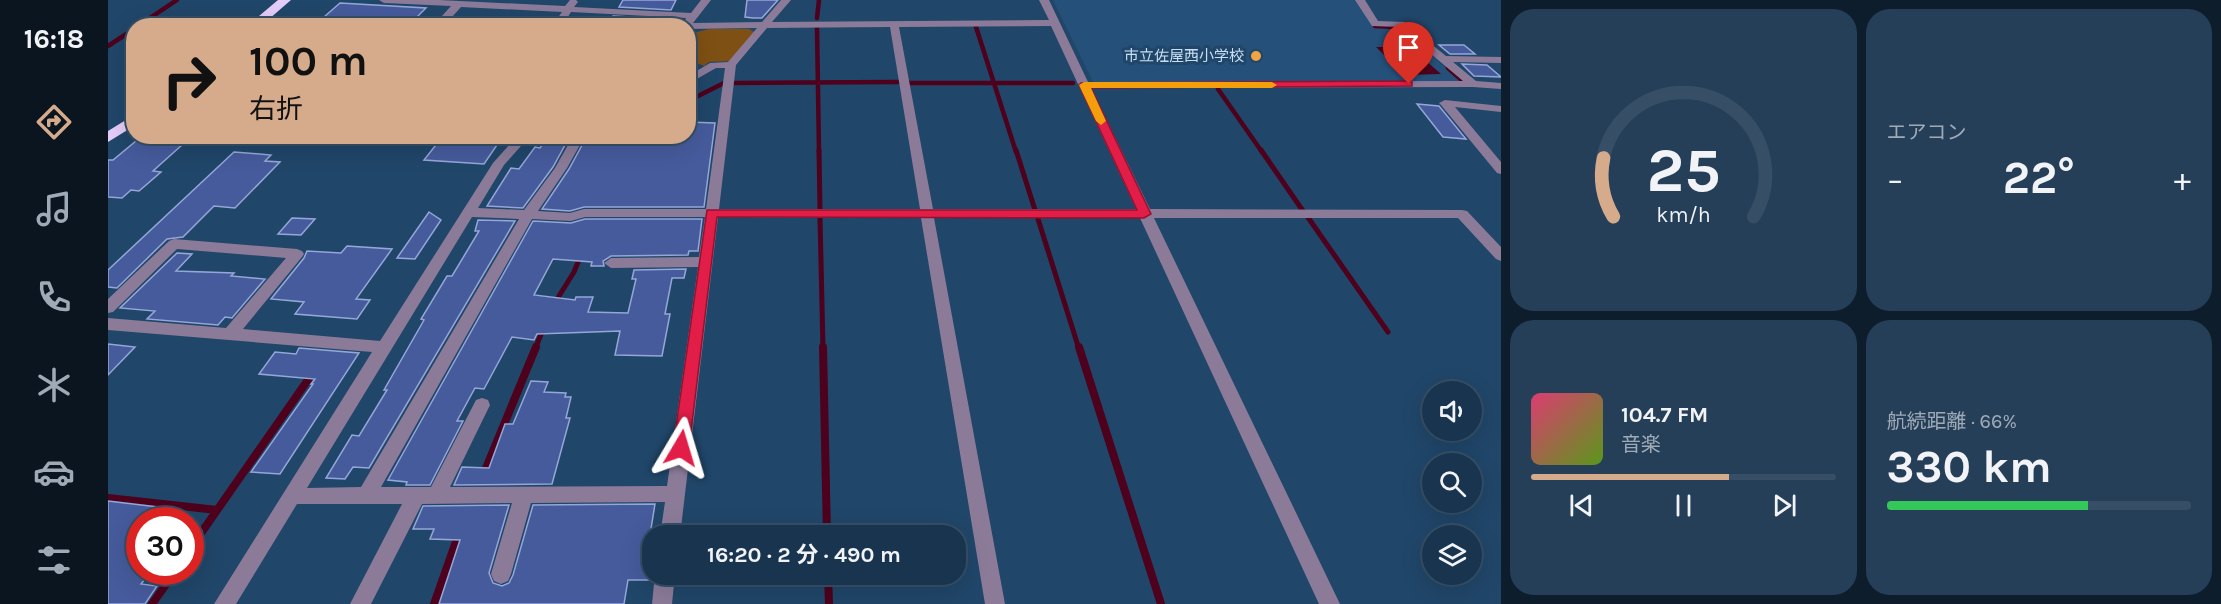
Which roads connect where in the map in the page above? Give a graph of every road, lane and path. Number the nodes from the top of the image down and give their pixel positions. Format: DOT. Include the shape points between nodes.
graph roads {
  1 [pos="285,0"];
  2 [pos="384,0"];
  3 [pos="575,0"];
  4 [pos="706,0"];
  5 [pos="786,0"];
  6 [pos="1044,0"];
  7 [pos="1360,0"];
  8 [pos="458,4"];
  9 [pos="569,9"];
  10 [pos="695,16"];
  11 [pos="263,18"];
  12 [pos="445,18"];
  13 [pos="563,18"];
  14 [pos="1055,23"];
  15 [pos="894,24"];
  16 [pos="766,25"];
  17 [pos="696,26"];
  18 [pos="1445,59"];
  19 [pos="1501,60"];
  20 [pos="731,65"];
  21 [pos="696,76"];
  22 [pos="1477,84"];
  23 [pos="1084,85"];
  24 [pos="1501,86"];
  25 [pos="1501,101"];
  26 [pos="1501,109"];
  27 [pos="126,124"];
  28 [pos="108,138"];
  29 [pos="516,144"];
  30 [pos="574,144"];
  31 [pos="1501,170"];
  32 [pos="467,212"];
  33 [pos="711,213"];
  34 [pos="927,213"];
  35 [pos="1144,214"];
  36 [pos="528,215"];
  37 [pos="1501,256"];
  38 [pos="705,262"];
  39 [pos="611,263"];
  40 [pos="108,308"];
  41 [pos="108,324"];
  42 [pos="230,334"];
  43 [pos="383,347"];
  44 [pos="482,405"];
  45 [pos="417,494"];
  46 [pos="437,494"];
  47 [pos="524,494"];
  48 [pos="675,494"];
  49 [pos="367,495"];
  50 [pos="292,496"];
  51 [pos="671,525"];
  52 [pos="501,574"];
  53 [pos="664,585"];
  54 [pos="224,604"];
  55 [pos="360,604"];
  56 [pos="662,604"];
  57 [pos="995,604"];
  58 [pos="1330,604"];
  1 -- 11 [label="highway"];
  2 -- 8 [label="street"];
  3 -- 9 [label="street"];
  4 -- 10 [label="street"];
  5 -- 16 [label="street"];
  6 -- 14 [label="street"];
  7 -- 18 [label="street" via="1375,24 1401,24"];
  8 -- 9 [label="street"];
  8 -- 12 [label="street"];
  9 -- 10 [label="street"];
  9 -- 13 [label="street"];
  14 -- 15 [label="street"];
  14 -- 23 [label="street"];
  15 -- 16 [label="street"];
  15 -- 34 [label="street"];
  16 -- 17 [label="street"];
  16 -- 20 [label="street"];
  18 -- 19 [label="street"];
  18 -- 22 [label="street"];
  20 -- 21 [label="street" via="714,65"];
  20 -- 33 [label="street"];
  22 -- 23 [label="street"];
  22 -- 24 [label="street"];
  22 -- 25 [label="street"];
  23 -- 35 [label="street"];
  26 -- 31 [label="street" via="1445,103"];
  27 -- 28 [label="highway"];
  29 -- 32 [label="street"];
  30 -- 36 [label="street"];
  32 -- 36 [label="street"];
  32 -- 43 [label="street"];
  33 -- 34 [label="street"];
  33 -- 36 [label="street"];
  33 -- 38 [label="street"];
  34 -- 35 [label="street"];
  34 -- 57 [label="street"];
  35 -- 37 [label="street" via="1462,214"];
  35 -- 58 [label="street"];
  36 -- 49 [label="street"];
  38 -- 39 [label="street"];
  38 -- 48 [label="street"];
  40 -- 42 [label="street" via="174,244 297,254"];
  41 -- 42 [label="street"];
  42 -- 43 [label="street"];
  43 -- 50 [label="street"];
  44 -- 46 [label="street"];
  45 -- 46 [label="street"];
  45 -- 49 [label="street"];
  45 -- 55 [label="street"];
  46 -- 47 [label="street"];
  47 -- 48 [label="street"];
  47 -- 52 [label="street"];
  48 -- 51 [label="street"];
  49 -- 50 [label="street"];
  50 -- 54 [label="street"];
  53 -- 56 [label="street"];
}
